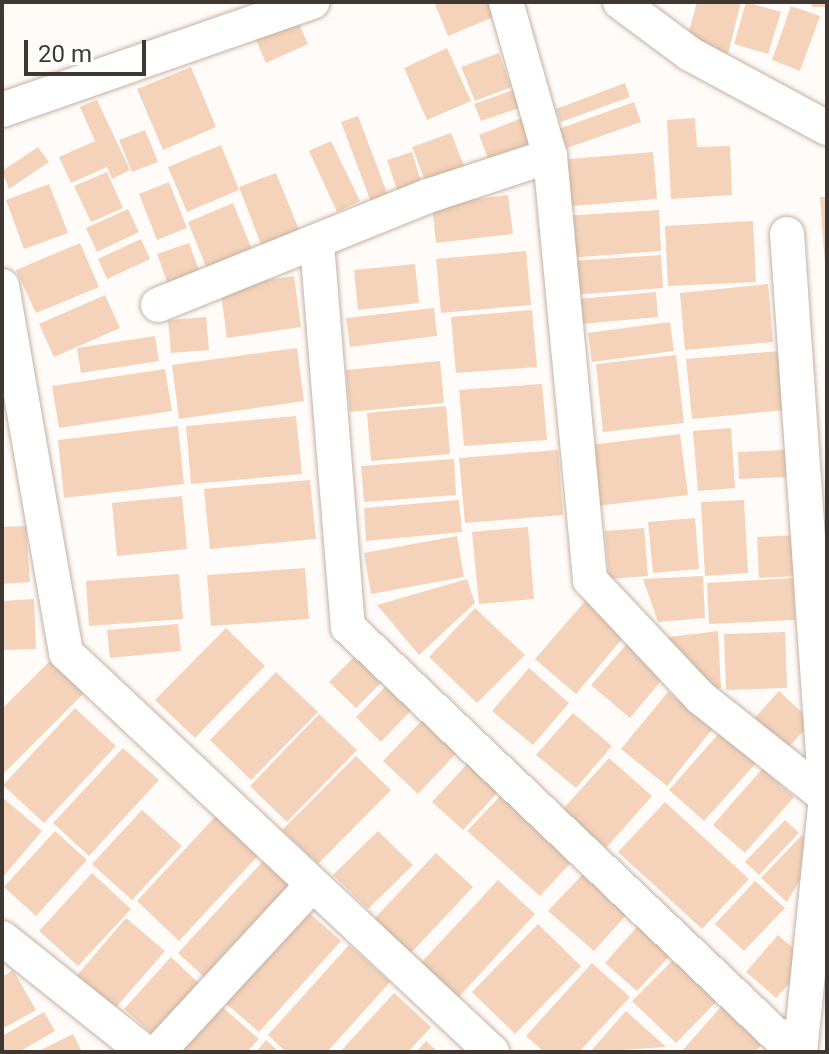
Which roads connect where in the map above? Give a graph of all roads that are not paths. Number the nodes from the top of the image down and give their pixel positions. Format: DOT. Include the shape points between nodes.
graph roads {
  1 [pos="313,2"];
  2 [pos="506,2"];
  3 [pos="620,2"];
  4 [pos="2,110"];
  5 [pos="827,128"];
  6 [pos="550,156"];
  7 [pos="787,234"];
  8 [pos="317,243"];
  9 [pos="2,286"];
  10 [pos="158,305"];
  11 [pos="820,666"];
  12 [pos="826,797"];
  13 [pos="310,887"];
  14 [pos="2,938"];
  15 [pos="145,1052"];
  16 [pos="158,1052"];
  17 [pos="492,1052"];
  18 [pos="797,1052"];
  1 -- 4 [label="street"];
  2 -- 6 [label="street"];
  3 -- 5 [label="street" via="690,54"];
  6 -- 8 [label="street"];
  6 -- 12 [label="street" via="590,580 701,698"];
  7 -- 11 [label="street"];
  8 -- 10 [label="street"];
  8 -- 18 [label="street" via="348,627"];
  9 -- 13 [label="street" via="66,653"];
  11 -- 12 [label="street"];
  12 -- 18 [label="street"];
  13 -- 16 [label="street"];
  13 -- 17 [label="street"];
  14 -- 15 [label="street"];
}
